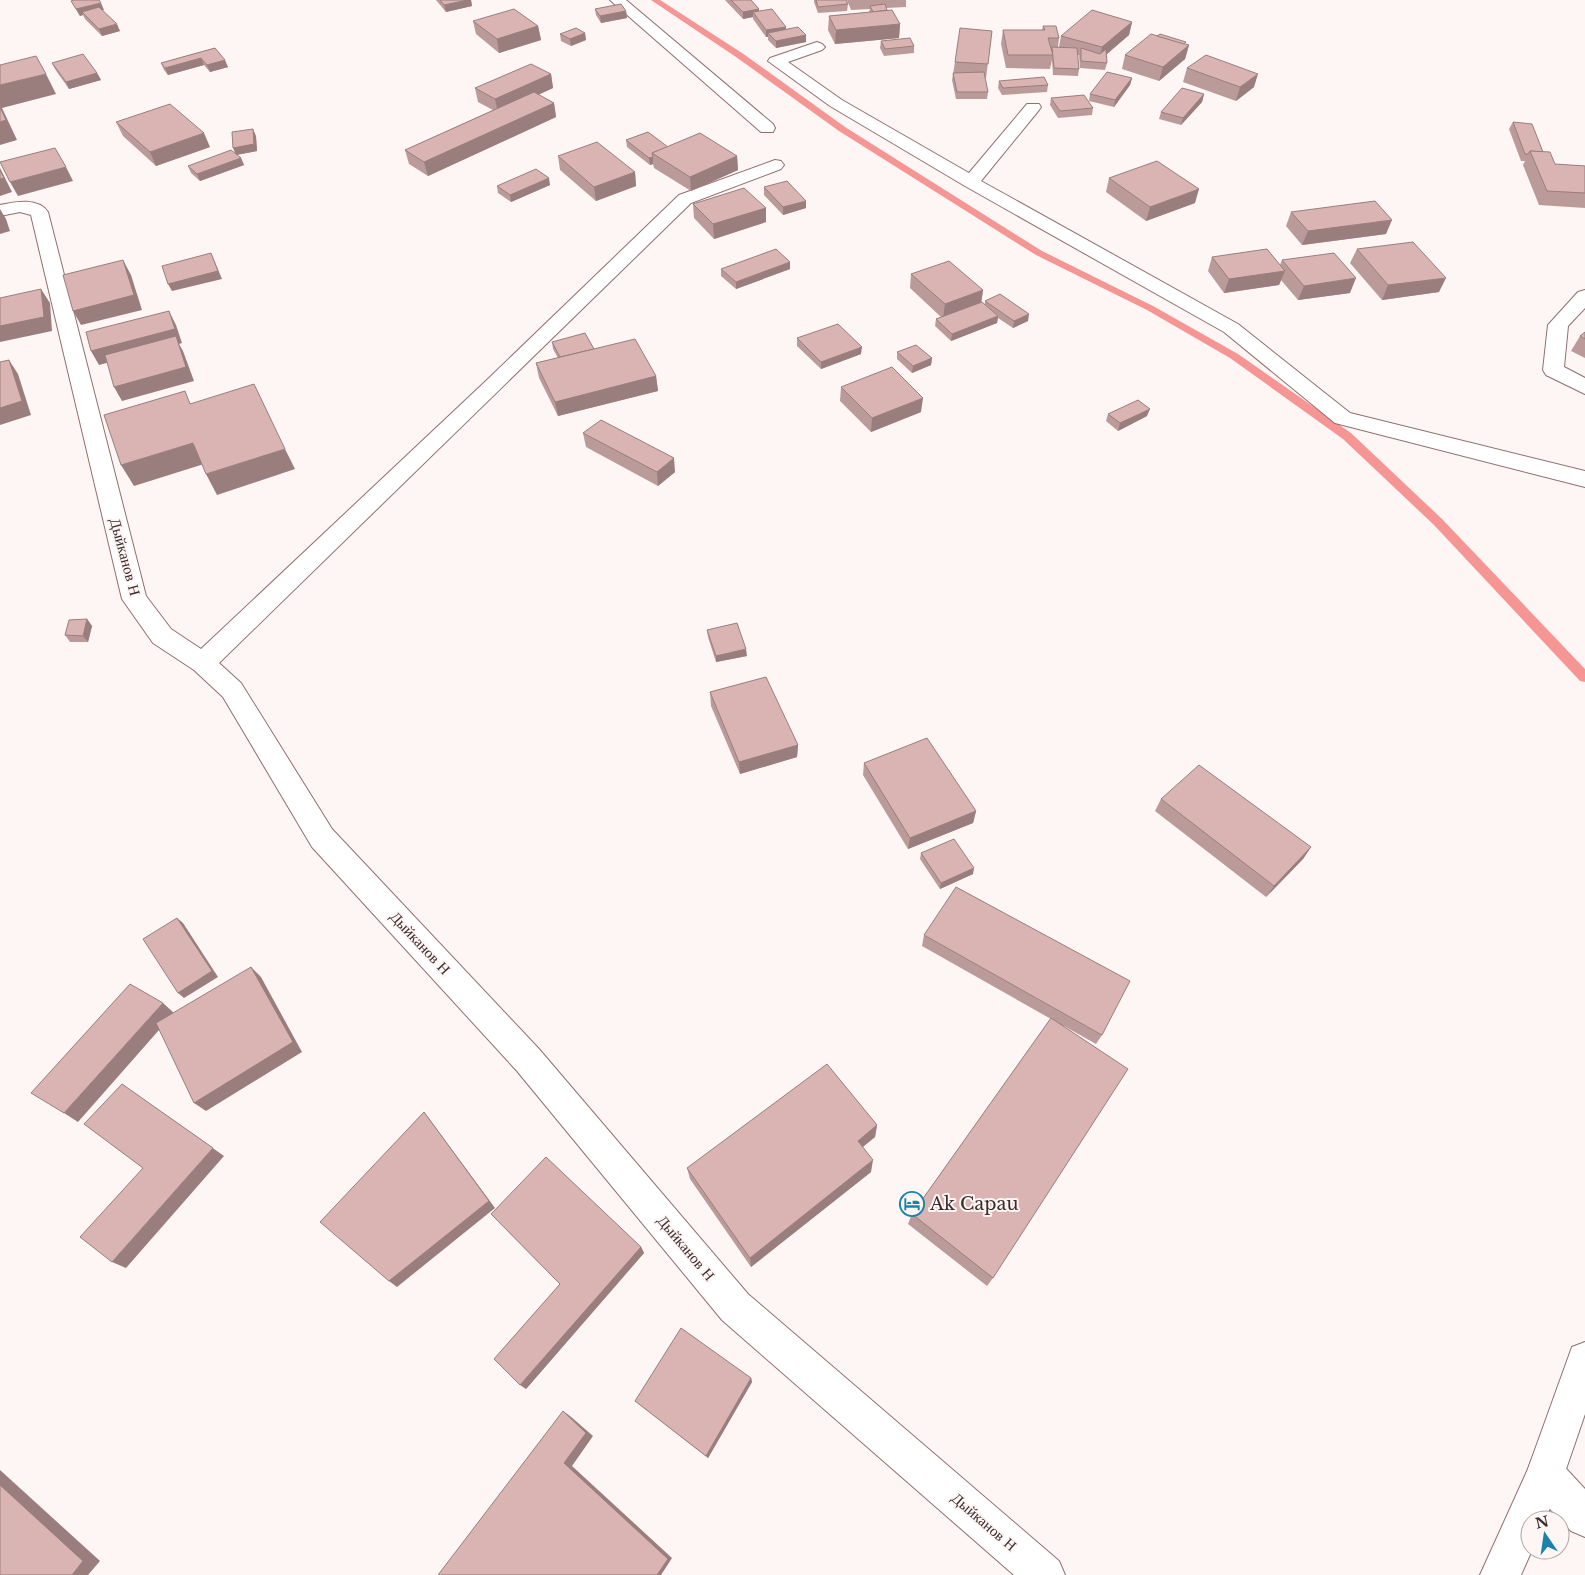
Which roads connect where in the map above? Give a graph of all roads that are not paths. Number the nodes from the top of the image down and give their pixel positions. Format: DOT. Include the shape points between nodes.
graph roads {
  1 [pos="617,0"];
  2 [pos="817,48"];
  3 [pos="1034,108"];
  4 [pos="767,128"];
  5 [pos="775,165"];
  6 [pos="971,182"];
  7 [pos="0,211"];
  8 [pos="1585,296"];
  9 [pos="1585,387"];
  10 [pos="1584,475"];
  11 [pos="203,663"];
  12 [pos="1585,1360"];
  13 [pos="1545,1475"];
  14 [pos="1585,1517"];
  15 [pos="1046,1575"];
  16 [pos="1500,1575"];
  1 -- 4 [label="street"];
  2 -- 6 [label="street" via="776,61 836,103"];
  3 -- 6 [label="street"];
  5 -- 11 [label="street" via="685,199"];
  6 -- 10 [label="street" via="1231,328 1343,418"];
  7 -- 11 [label="street, Дыйканов Н" via="29,206 39,212 134,599 162,636"];
  8 -- 9 [label="street" via="1558,325 1553,370"];
  11 -- 15 [label="street, Дыйканов Н" via="232,690 322,838 528,1060 736,1307"];
  12 -- 13 [label="street"];
  13 -- 14 [label="street"];
  13 -- 16 [label="street"];
}
